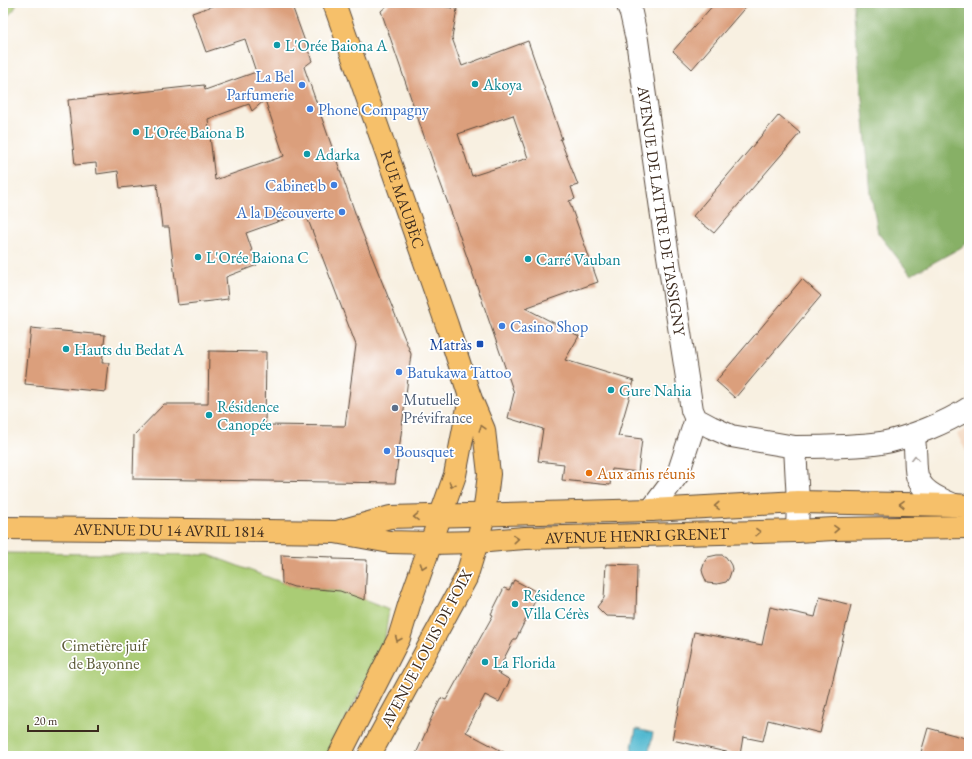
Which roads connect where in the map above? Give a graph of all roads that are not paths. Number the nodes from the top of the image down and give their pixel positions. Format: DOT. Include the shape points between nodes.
graph roads {
  1 [pos="334,3"];
  2 [pos="626,3"];
  3 [pos="470,397"];
  4 [pos="969,408"];
  5 [pos="696,419"];
  6 [pos="913,435"];
  7 [pos="795,447"];
  8 [pos="798,502"];
  9 [pos="961,506"];
  10 [pos="651,510"];
  11 [pos="484,515"];
  12 [pos="441,516"];
  13 [pos="969,527"];
  14 [pos="3,528"];
  15 [pos="797,531"];
  16 [pos="335,532"];
  17 [pos="477,542"];
  18 [pos="431,543"];
  19 [pos="338,756"];
  20 [pos="369,756"];
  1 -- 3 [label="main road, RUE MAUBÈC"];
  2 -- 5 [label="street, AVENUE DE LATTRE DE TASSIGNY" via="637,40 665,238 692,410"];
  11 -- 3 [label="main road, RUE MAUBÈC, one-way" via="489,474 484,430"];
  3 -- 12 [label="main road, RUE MAUBÈC, one-way" via="455,475"];
  4 -- 6 [label="street"];
  5 -- 7 [label="street" via="731,436"];
  5 -- 10 [label="street" via="678,474"];
  6 -- 7 [label="street" via="882,443"];
  9 -- 6 [label="street, one-way" via="936,497 923,488 917,478"];
  7 -- 8 [label="street"];
  9 -- 8 [label="main road, AVENUE HENRI GRENET, one-way"];
  8 -- 10 [label="main road, AVENUE HENRI GRENET, one-way"];
  8 -- 15 [label="street"];
  10 -- 11 [label="main road, AVENUE HENRI GRENET"];
  11 -- 12 [label="main road, AVENUE DU 14 AVRIL 1814"];
  11 -- 17 [label="main road, AVENUE LOUIS DE FOIX"];
  12 -- 16 [label="main road, AVENUE DU 14 AVRIL 1814, one-way" via="390,517"];
  12 -- 18 [label="main road, AVENUE LOUIS DE FOIX"];
  15 -- 13 [label="main road, AVENUE HENRI GRENET, one-way"];
  14 -- 16 [label="main road, AVENUE DU 14 AVRIL 1814"];
  17 -- 15 [label="main road, AVENUE HENRI GRENET, one-way" via="525,538"];
  16 -- 18 [label="main road, AVENUE DU 14 AVRIL 1814" via="390,542"];
  17 -- 18 [label="main road, AVENUE DU 14 AVRIL 1814"];
  17 -- 20 [label="main road, AVENUE LOUIS DE FOIX" via="466,578"];
  18 -- 19 [label="main road, AVENUE LOUIS DE FOIX, one-way" via="399,638"];
}
